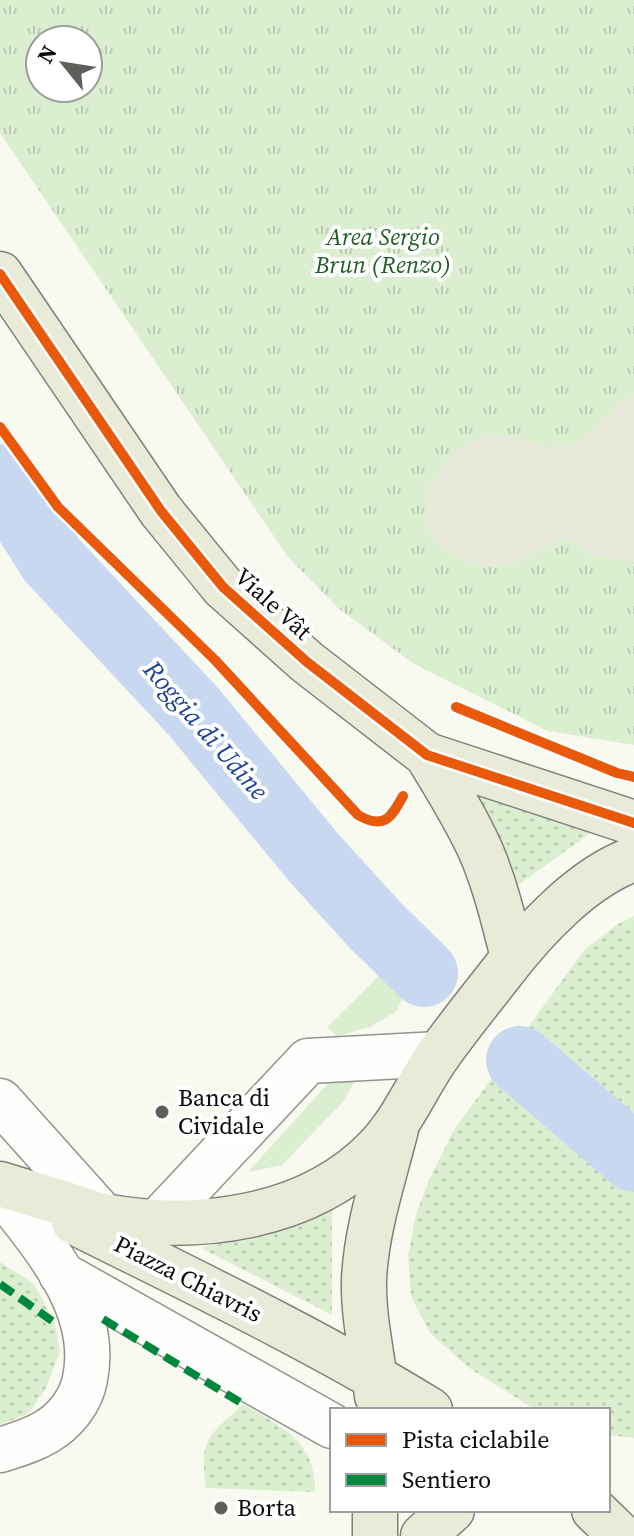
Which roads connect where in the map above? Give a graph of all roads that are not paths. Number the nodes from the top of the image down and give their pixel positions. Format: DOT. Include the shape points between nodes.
graph roads {
  1 [pos="0,274"];
  2 [pos="427,755"];
  3 [pos="634,823"];
  4 [pos="634,859"];
  5 [pos="513,957"];
  6 [pos="439,1054"];
  7 [pos="0,1101"];
  8 [pos="397,1125"];
  9 [pos="0,1186"];
  10 [pos="103,1216"];
  11 [pos="158,1221"];
  12 [pos="61,1274"];
  13 [pos="376,1393"];
  14 [pos="424,1408"];
  15 [pos="330,1425"];
  16 [pos="0,1450"];
  17 [pos="610,1505"];
  18 [pos="634,1507"];
  19 [pos="375,1512"];
  20 [pos="450,1512"];
  21 [pos="596,1512"];
  22 [pos="375,1536"];
  23 [pos="423,1536"];
  24 [pos="621,1536"];
  1 -- 2 [label="main road, Viale Vât" via="161,511 223,587 307,662"];
  2 -- 3 [label="main road, Viale Vât"];
  2 -- 5 [label="main road, Viale Vât" via="482,854"];
  4 -- 5 [label="main road, Piazza Chiavris" via="574,897"];
  5 -- 6 [label="main road, Piazza Chiavris"];
  6 -- 8 [label="main road, Piazza Chiavris"];
  6 -- 11 [label="street, Piazza Chiavris" via="308,1061"];
  7 -- 10 [label="street, Piazza Chiavris"];
  8 -- 11 [label="main road, Piazza Chiavris" via="352,1171 289,1205 222,1219"];
  8 -- 13 [label="main road, Piazza Chiavris" via="364,1277"];
  9 -- 10 [label="main road, Piazza Chiavris"];
  9 -- 12 [label="street"];
  9 -- 13 [label="main road, Piazza Chiavris" via="297,1334"];
  10 -- 11 [label="main road, Piazza Chiavris"];
  12 -- 15 [label="street"];
  12 -- 16 [label="street" via="86,1334 83,1391 49,1430"];
  13 -- 14 [label="main road, Piazza Chiavris"];
  17 -- 18 [label="main road"];
  19 -- 22 [label="main road"];
  20 -- 23 [label="main road"];
  21 -- 24 [label="main road"];
}
